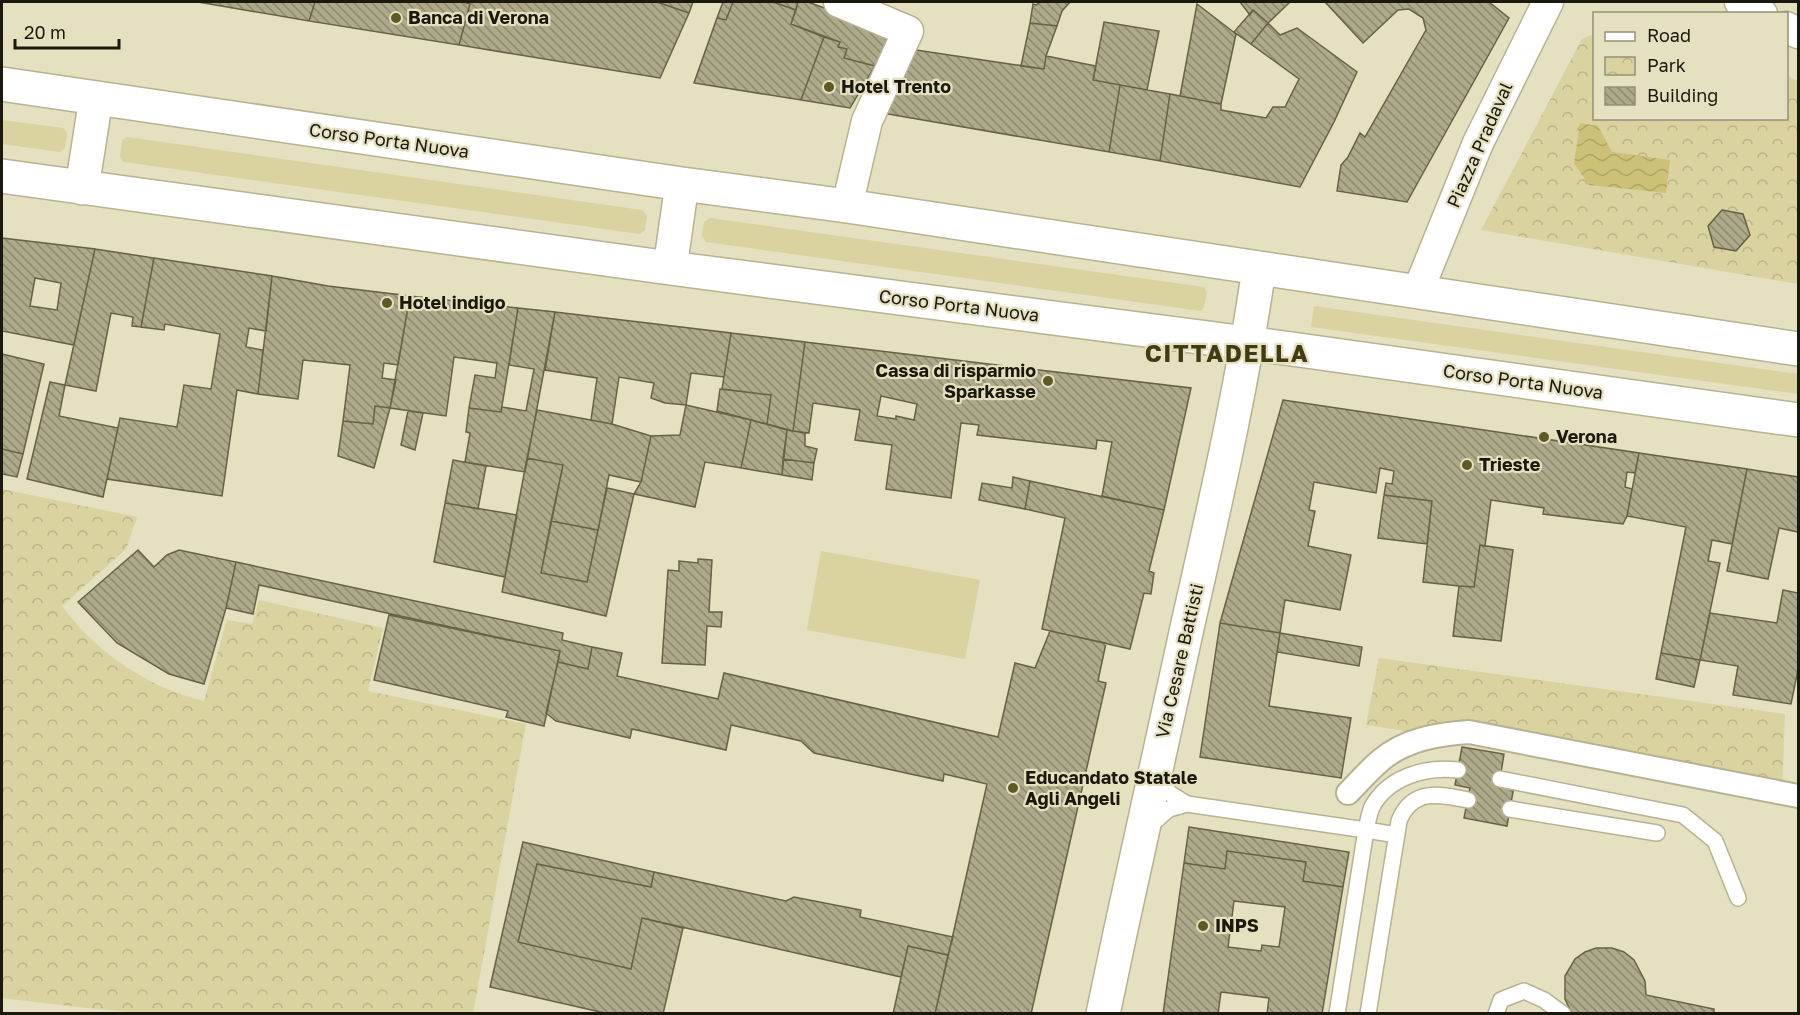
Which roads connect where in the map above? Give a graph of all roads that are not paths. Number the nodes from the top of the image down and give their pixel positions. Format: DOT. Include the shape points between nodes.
graph roads {
  1 [pos="839,2"];
  2 [pos="1548,2"];
  3 [pos="1740,2"];
  4 [pos="1758,12"];
  5 [pos="2,84"];
  6 [pos="96,98"];
  7 [pos="2,176"];
  8 [pos="682,184"];
  9 [pos="82,188"];
  10 [pos="847,206"];
  11 [pos="669,268"];
  12 [pos="1259,268"];
  13 [pos="1418,291"];
  14 [pos="1248,344"];
  15 [pos="1798,348"];
  16 [pos="1798,420"];
  17 [pos="1155,769"];
  18 [pos="1458,770"];
  19 [pos="1500,778"];
  20 [pos="1348,793"];
  21 [pos="1798,796"];
  22 [pos="1468,800"];
  23 [pos="1187,804"];
  24 [pos="1510,810"];
  25 [pos="1366,830"];
  26 [pos="1657,833"];
  27 [pos="1141,834"];
  28 [pos="1397,835"];
  29 [pos="1738,898"];
  30 [pos="1103,1014"];
  31 [pos="1337,1014"];
  32 [pos="1368,1014"];
  33 [pos="1496,1014"];
  34 [pos="1563,1014"];
  1 -- 10 [label="street" via="908,31 867,121"];
  2 -- 13 [label="street, Piazza Pradaval" via="1478,143"];
  3 -- 4 [label="street"];
  5 -- 6 [label="street, Corso Porta Nuova"];
  6 -- 8 [label="street, Corso Porta Nuova"];
  6 -- 9 [label="street"];
  7 -- 9 [label="street, Corso Porta Nuova"];
  8 -- 10 [label="street, Corso Porta Nuova"];
  8 -- 11 [label="street"];
  9 -- 11 [label="street, Corso Porta Nuova"];
  10 -- 12 [label="street, Corso Porta Nuova"];
  11 -- 14 [label="street, Corso Porta Nuova"];
  12 -- 13 [label="street, Corso Porta Nuova"];
  12 -- 14 [label="street"];
  13 -- 15 [label="street, Corso Porta Nuova"];
  14 -- 16 [label="street, Corso Porta Nuova"];
  14 -- 17 [label="street, Via Cesare Battisti"];
  17 -- 23 [label="lane" via="1169,793"];
  17 -- 27 [label="street, Via Cesare Battisti"];
  18 -- 25 [label="lane" via="1436,768 1404,778 1378,798"];
  19 -- 29 [label="lane" via="1683,814 1715,841"];
  20 -- 21 [label="street" via="1383,759 1413,742 1439,734 1469,732"];
  22 -- 28 [label="lane" via="1423,795 1402,812"];
  23 -- 25 [label="lane"];
  23 -- 27 [label="lane" via="1169,809"];
  24 -- 26 [label="lane"];
  25 -- 28 [label="lane"];
  25 -- 31 [label="lane"];
  27 -- 30 [label="street, Via Cesare Battisti"];
  28 -- 32 [label="lane"];
  33 -- 34 [label="lane" via="1502,1000 1524,991"];
}
